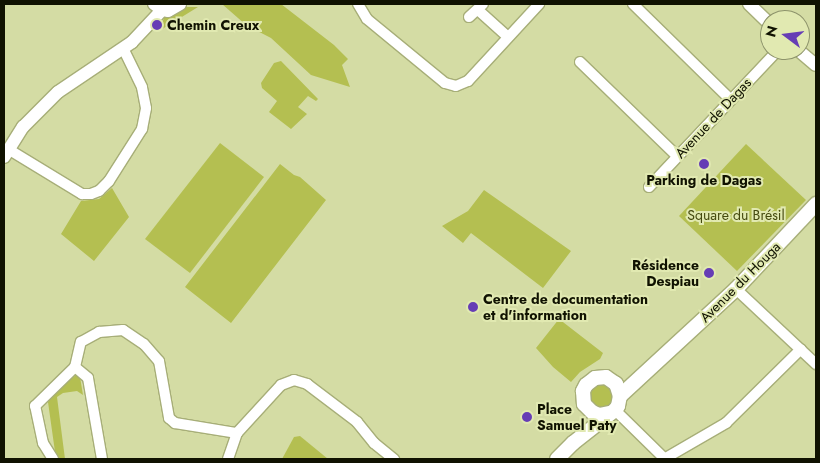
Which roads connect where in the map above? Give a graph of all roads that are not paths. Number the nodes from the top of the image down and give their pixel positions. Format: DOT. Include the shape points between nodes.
graph roads {
  1 [pos="358,4"];
  2 [pos="539,4"];
  3 [pos="633,4"];
  4 [pos="749,4"];
  5 [pos="182,5"];
  6 [pos="157,6"];
  7 [pos="480,7"];
  8 [pos="760,14"];
  9 [pos="469,17"];
  10 [pos="508,37"];
  11 [pos="123,48"];
  12 [pos="769,60"];
  13 [pos="580,62"];
  14 [pos="731,100"];
  15 [pos="6,153"];
  16 [pos="678,156"];
  17 [pos="649,187"];
  18 [pos="816,204"];
  19 [pos="736,289"];
  20 [pos="801,350"];
  21 [pos="816,364"];
  22 [pos="75,366"];
  23 [pos="618,390"];
  24 [pos="588,409"];
  25 [pos="612,411"];
  26 [pos="237,433"];
  27 [pos="573,443"];
  28 [pos="53,459"];
  29 [pos="102,459"];
  30 [pos="228,459"];
  31 [pos="394,459"];
  32 [pos="557,459"];
  33 [pos="665,459"];
  1 -- 10 [label="street" via="367,19 445,83 456,86 468,81"];
  2 -- 10 [label="street"];
  3 -- 14 [label="street"];
  4 -- 8 [label="street"];
  5 -- 6 [label="street" via="173,10"];
  6 -- 11 [label="street" via="146,26"];
  7 -- 9 [label="street"];
  7 -- 10 [label="street"];
  11 -- 15 [label="street" via="58,92 23,127"];
  11 -- 15 [label="street" via="142,88 146,108 142,129 109,181 98,191 82,194"];
  12 -- 14 [label="street, Avenue de Dagas"];
  13 -- 16 [label="street"];
  14 -- 16 [label="street, Avenue de Dagas"];
  16 -- 17 [label="street, Avenue de Dagas"];
  18 -- 19 [label="main road, Avenue du Houga"];
  19 -- 20 [label="street"];
  19 -- 23 [label="main road, Avenue du Houga" via="661,357"];
  20 -- 21 [label="street"];
  20 -- 33 [label="street" via="726,424"];
  22 -- 26 [label="street" via="82,342 99,332 122,330 144,344 159,361 169,418 175,423"];
  22 -- 28 [label="street" via="35,406 43,443"];
  22 -- 29 [label="street" via="88,378"];
  23 -- 24 [label="main road" via="606,377 590,381 583,391"];
  23 -- 25 [label="main road"];
  24 -- 25 [label="main road" via="599,415"];
  24 -- 27 [label="main road"];
  25 -- 27 [label="main road"];
  25 -- 33 [label="street"];
  26 -- 30 [label="street"];
  26 -- 31 [label="street" via="281,384 294,380 307,384 357,422 374,443"];
  27 -- 32 [label="main road"];
}
